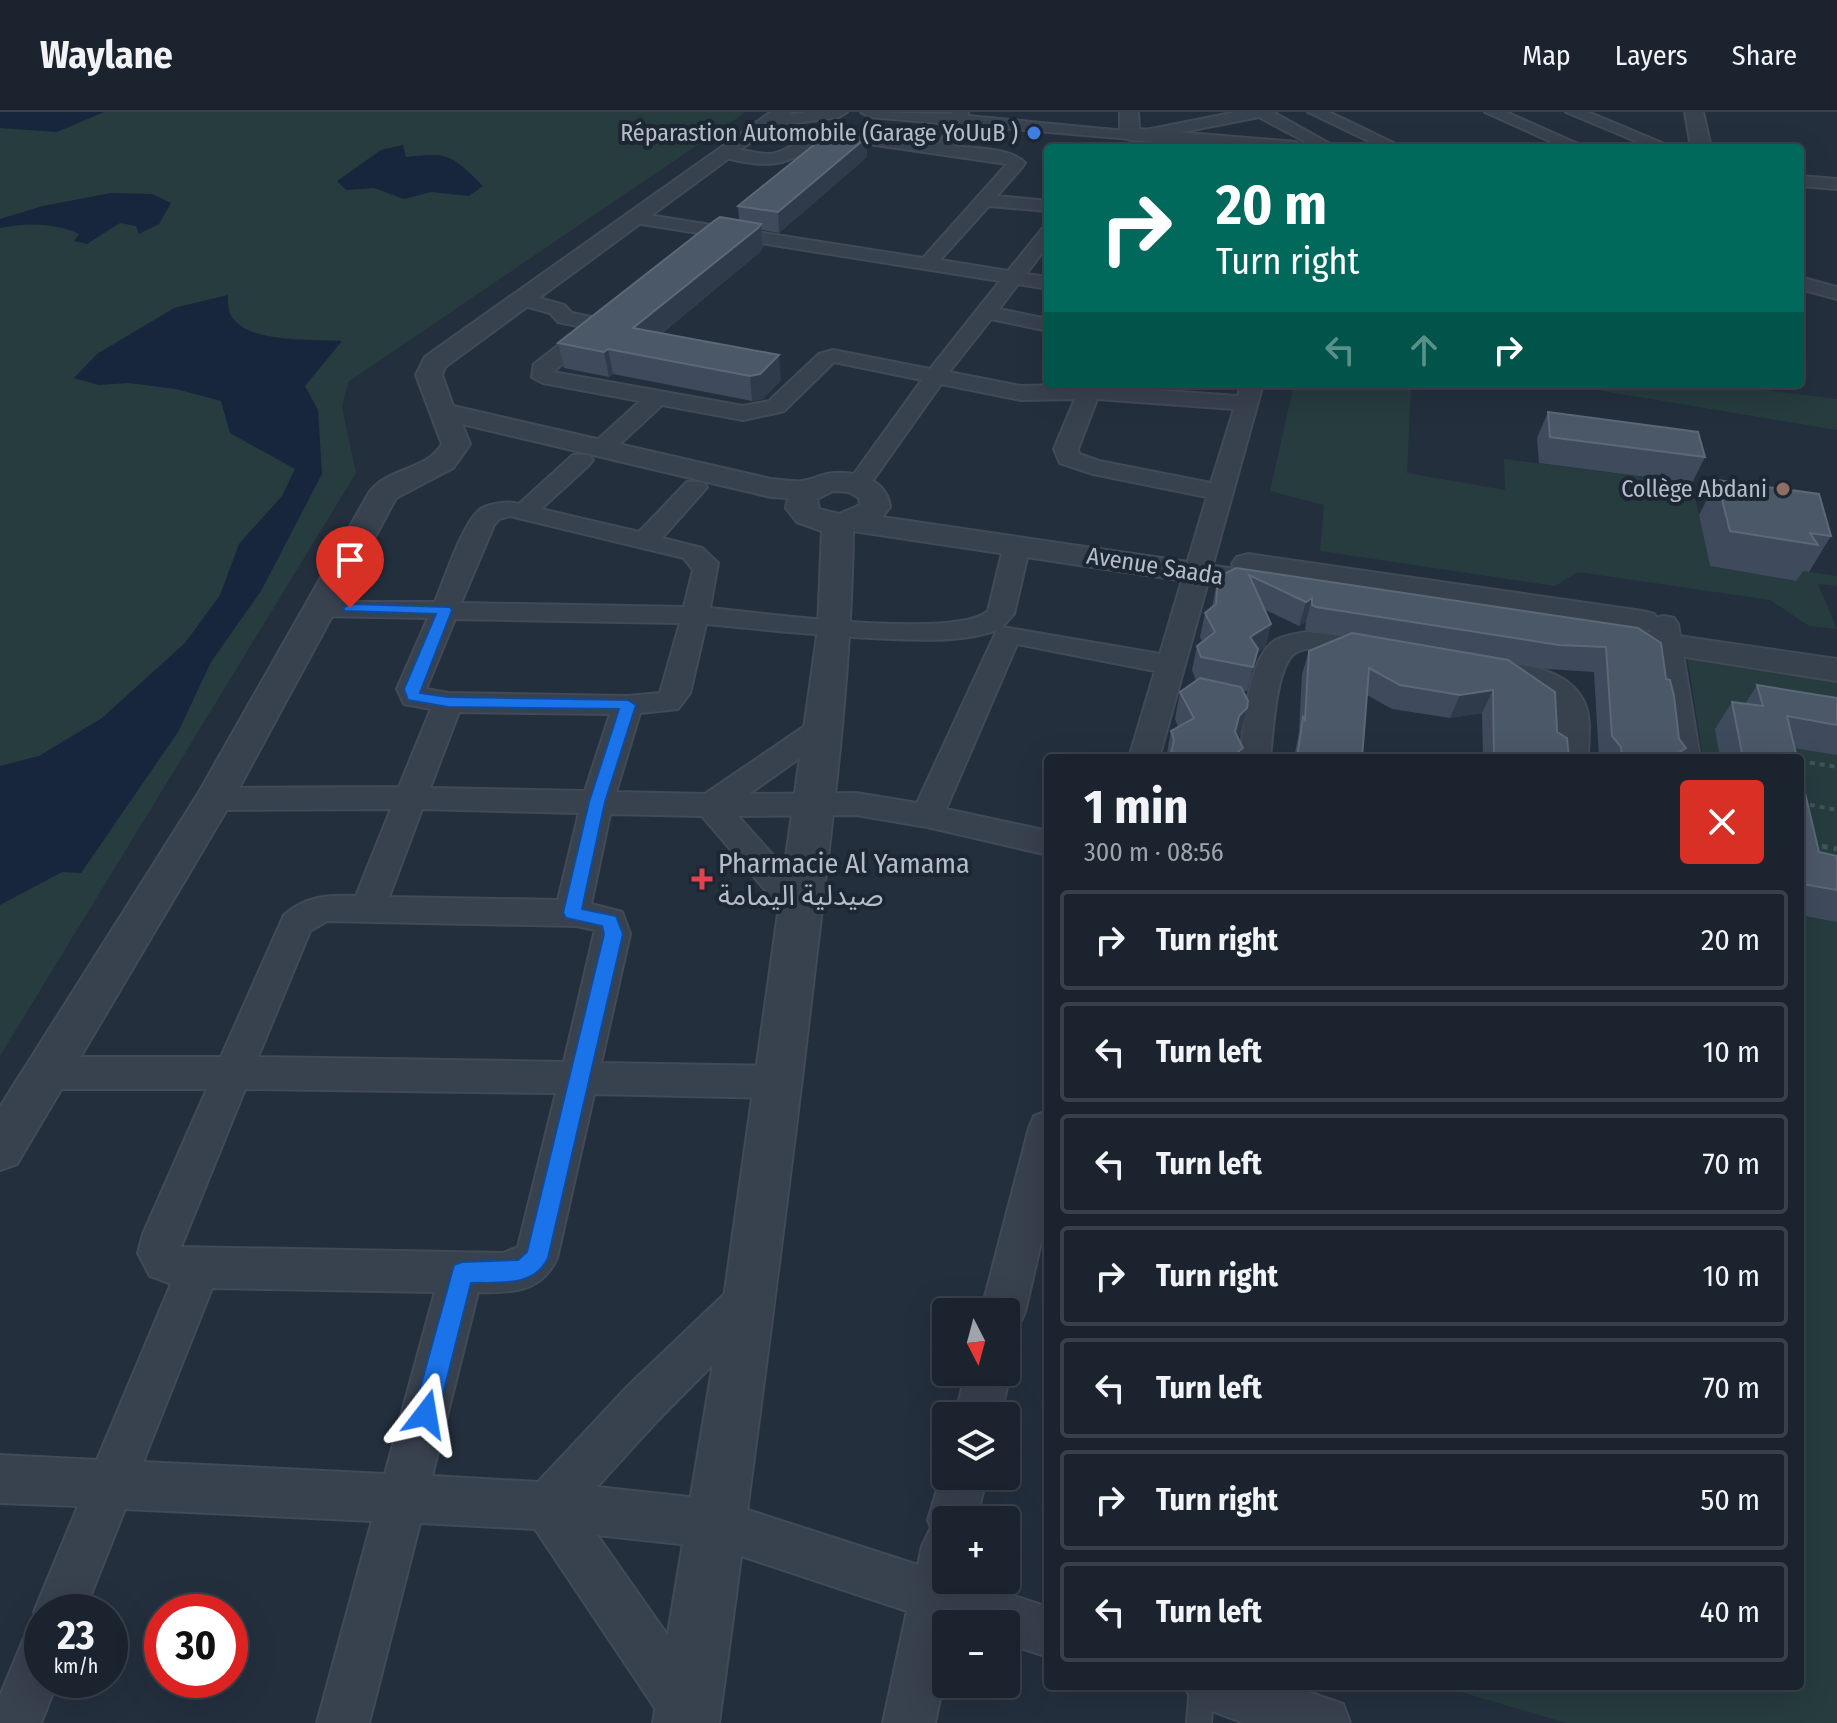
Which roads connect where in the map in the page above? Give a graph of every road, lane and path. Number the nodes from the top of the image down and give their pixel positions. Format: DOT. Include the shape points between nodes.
graph roads {
  1 [pos="839,112"];
  2 [pos="869,112"];
  3 [pos="1260,112"];
  4 [pos="1316,112"];
  5 [pos="1493,112"];
  6 [pos="1574,112"];
  7 [pos="1694,112"];
  8 [pos="960,116"];
  9 [pos="1364,116"];
  10 [pos="776,117"];
  11 [pos="1340,123"];
  12 [pos="1050,126"];
  13 [pos="1133,129"];
  14 [pos="1084,144"];
  15 [pos="1248,144"];
  16 [pos="1321,144"];
  17 [pos="1387,144"];
  18 [pos="1569,144"];
  19 [pos="1656,144"];
  20 [pos="1700,144"];
  21 [pos="944,149"];
  22 [pos="725,153"];
  23 [pos="1804,181"];
  24 [pos="1837,184"];
  25 [pos="985,200"];
  26 [pos="1044,206"];
  27 [pos="635,218"];
  28 [pos="715,231"];
  29 [pos="1044,238"];
  30 [pos="691,249"];
  31 [pos="927,264"];
  32 [pos="1015,278"];
  33 [pos="1044,282"];
  34 [pos="1804,284"];
  35 [pos="1837,293"];
  36 [pos="521,299"];
  37 [pos="985,312"];
  38 [pos="1044,324"];
  39 [pos="934,378"];
  40 [pos="1094,388"];
  41 [pos="1249,394"];
  42 [pos="659,396"];
  43 [pos="446,420"];
  44 [pos="591,455"];
  45 [pos="705,481"];
  46 [pos="1221,492"];
  47 [pos="840,506"];
  48 [pos="525,511"];
  49 [pos="645,541"];
  50 [pos="1017,545"];
  51 [pos="1200,565"];
  52 [pos="319,608"];
  53 [pos="445,610"];
  54 [pos="697,615"];
  55 [pos="999,628"];
  56 [pos="835,629"];
  57 [pos="1666,635"];
  58 [pos="1837,649"];
  59 [pos="1393,653"];
  60 [pos="1467,665"];
  61 [pos="1837,670"];
  62 [pos="1176,682"];
  63 [pos="448,702"];
  64 [pos="628,705"];
  65 [pos="825,726"];
  66 [pos="1146,754"];
  67 [pos="1254,754"];
  68 [pos="1573,754"];
  69 [pos="1684,754"];
  70 [pos="1804,762"];
  71 [pos="1837,767"];
  72 [pos="410,798"];
  73 [pos="214,799"];
  74 [pos="597,802"];
  75 [pos="1804,804"];
  76 [pos="711,805"];
  77 [pos="814,805"];
  78 [pos="1837,810"];
  79 [pos="927,816"];
  80 [pos="1044,842"];
  81 [pos="1837,849"];
  82 [pos="1809,854"];
  83 [pos="368,908"];
  84 [pos="801,909"];
  85 [pos="572,913"];
  86 [pos="231,1072"];
  87 [pos="45,1073"];
  88 [pos="581,1078"];
  89 [pos="776,1082"];
  90 [pos="1044,1144"];
  91 [pos="0,1149"];
  92 [pos="199,1268"];
  93 [pos="462,1272"];
  94 [pos="750,1298"];
  95 [pos="1006,1298"];
  96 [pos="0,1479"];
  97 [pos="111,1483"];
  98 [pos="404,1498"];
  99 [pos="548,1506"];
  100 [pos="717,1524"];
  101 [pos="66,1594"];
  102 [pos="934,1595"];
  103 [pos="1044,1631"];
  104 [pos="1202,1690"];
  105 [pos="1223,1690"];
  106 [pos="25,1698"];
  107 [pos="687,1716"];
  108 [pos="15,1723"];
  109 [pos="343,1723"];
  110 [pos="909,1723"];
  111 [pos="1199,1723"];
  112 [pos="1324,1723"];
  1 -- 10 [label="street"];
  2 -- 8 [label="street"];
  3 -- 13 [label="street"];
  3 -- 16 [label="street"];
  4 -- 11 [label="street"];
  5 -- 18 [label="street"];
  6 -- 19 [label="street"];
  7 -- 20 [label="street"];
  8 -- 12 [label="street"];
  8 -- 21 [label="street"];
  9 -- 11 [label="street"];
  10 -- 22 [label="street"];
  11 -- 17 [label="street"];
  12 -- 13 [label="street"];
  12 -- 14 [label="street"];
  13 -- 15 [label="street"];
  21 -- 22 [label="street" via="830,136 801,143 775,158"];
  21 -- 25 [label="street" via="1017,163"];
  22 -- 27 [label="street"];
  23 -- 24 [label="street"];
  25 -- 26 [label="street"];
  25 -- 31 [label="street"];
  27 -- 28 [label="street"];
  27 -- 36 [label="street"];
  28 -- 30 [label="street"];
  28 -- 31 [label="street"];
  29 -- 32 [label="street"];
  31 -- 32 [label="street"];
  32 -- 33 [label="street"];
  32 -- 37 [label="street"];
  34 -- 35 [label="street"];
  36 -- 42 [label="street" via="557,309 565,318 604,319 542,369 543,377"];
  36 -- 43 [label="street" via="434,363 429,375"];
  37 -- 38 [label="street"];
  37 -- 39 [label="street"];
  39 -- 40 [label="street" via="1021,393"];
  39 -- 42 [label="street" via="833,356 776,406 764,410 731,412"];
  39 -- 47 [label="street"];
  40 -- 41 [label="street"];
  40 -- 46 [label="street" via="1066,449 1068,458"];
  41 -- 46 [label="street"];
  42 -- 44 [label="street"];
  43 -- 44 [label="street"];
  43 -- 52 [label="street" via="456,444 451,457 384,493"];
  44 -- 45 [label="street"];
  44 -- 48 [label="street"];
  45 -- 47 [label="street"];
  45 -- 49 [label="street"];
  46 -- 51 [label="street"];
  47 -- 50 [label="street, Avenue Saada"];
  47 -- 51 [label="street, Avenue Saada" via="917,514"];
  47 -- 56 [label="street"];
  48 -- 49 [label="street"];
  48 -- 53 [label="street" via="497,511 482,523"];
  49 -- 54 [label="street" via="693,553 705,563"];
  50 -- 51 [label="street, Avenue Saada"];
  50 -- 55 [label="street"];
  51 -- 57 [label="street, Avenue Saada"];
  51 -- 62 [label="street"];
  52 -- 53 [label="street"];
  52 -- 73 [label="street"];
  53 -- 54 [label="street"];
  53 -- 63 [label="street" via="411,689 414,697"];
  54 -- 56 [label="street"];
  54 -- 64 [label="street" via="676,693 668,702"];
  55 -- 56 [label="street"];
  55 -- 62 [label="street"];
  55 -- 79 [label="street"];
  56 -- 65 [label="street"];
  57 -- 58 [label="street, Avenue Saada"];
  57 -- 61 [label="street, Avenue Saada"];
  57 -- 69 [label="street"];
  59 -- 67 [label="street" via="1319,641 1287,646 1274,656 1248,705"];
  60 -- 68 [label="street" via="1541,679 1559,690 1571,706"];
  62 -- 66 [label="street"];
  63 -- 64 [label="street"];
  63 -- 72 [label="street"];
  64 -- 74 [label="street"];
  65 -- 76 [label="street"];
  65 -- 77 [label="street"];
  70 -- 71 [label="path"];
  72 -- 73 [label="street"];
  72 -- 74 [label="street"];
  72 -- 83 [label="street"];
  73 -- 87 [label="street"];
  74 -- 76 [label="street"];
  74 -- 85 [label="street"];
  75 -- 78 [label="path"];
  76 -- 77 [label="street"];
  76 -- 84 [label="street"];
  77 -- 79 [label="street" via="856,804"];
  77 -- 84 [label="street"];
  79 -- 80 [label="street"];
  81 -- 82 [label="path" via="1807,843"];
  83 -- 85 [label="street"];
  83 -- 86 [label="street" via="327,908 302,916"];
  84 -- 89 [label="street"];
  85 -- 88 [label="street" via="610,921 613,934"];
  86 -- 87 [label="street"];
  86 -- 88 [label="street"];
  86 -- 92 [label="street" via="159,1253 165,1262"];
  87 -- 91 [label="street"];
  88 -- 89 [label="street"];
  88 -- 93 [label="street" via="536,1258 523,1270"];
  89 -- 94 [label="street"];
  90 -- 95 [label="street"];
  92 -- 93 [label="street"];
  92 -- 97 [label="street"];
  93 -- 98 [label="street"];
  94 -- 99 [label="street"];
  94 -- 100 [label="street"];
  96 -- 97 [label="street"];
  97 -- 98 [label="street"];
  97 -- 101 [label="street"];
  98 -- 99 [label="street"];
  98 -- 109 [label="street"];
  99 -- 100 [label="street"];
  99 -- 107 [label="street"];
  100 -- 102 [label="street"];
  100 -- 107 [label="street"];
  102 -- 103 [label="street"];
  102 -- 110 [label="street"];
  104 -- 111 [label="lane"];
  105 -- 112 [label="street"];
  106 -- 108 [label="street"];
}
